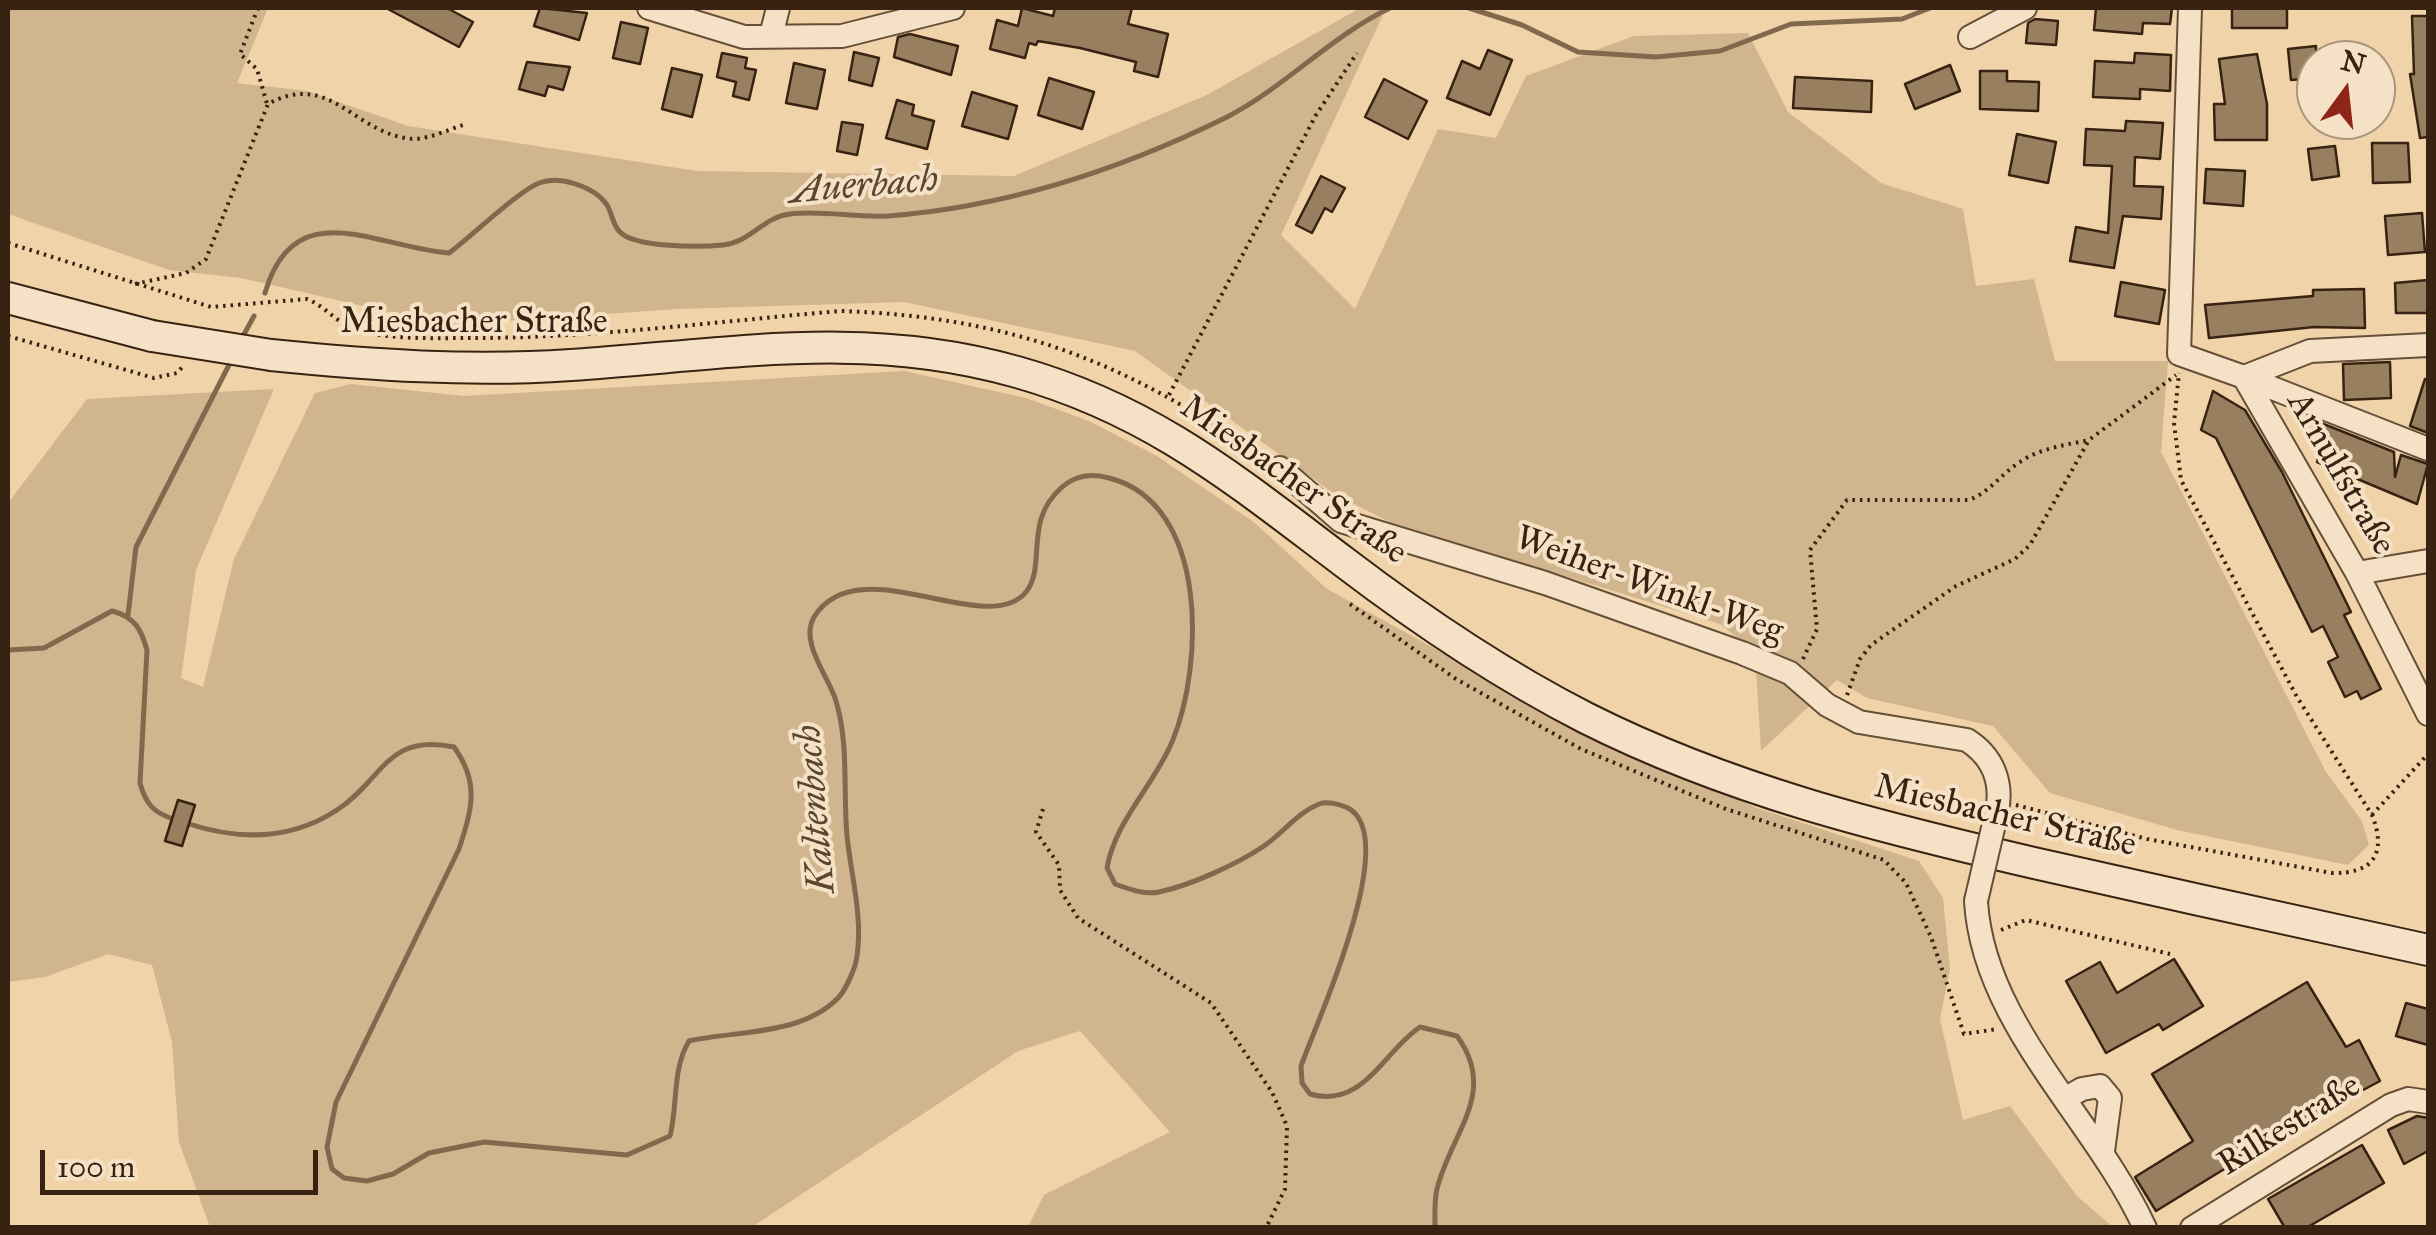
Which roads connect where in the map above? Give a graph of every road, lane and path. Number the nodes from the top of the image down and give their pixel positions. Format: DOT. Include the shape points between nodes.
graph roads {
  1 [pos="258,8"];
  2 [pos="649,8"];
  3 [pos="778,8"];
  4 [pos="953,8"];
  5 [pos="2025,8"];
  6 [pos="2190,8"];
  7 [pos="770,36"];
  8 [pos="1970,37"];
  9 [pos="1357,53"];
  10 [pos="268,104"];
  11 [pos="466,124"];
  12 [pos="8,243"];
  13 [pos="135,284"];
  14 [pos="8,298"];
  15 [pos="289,299"];
  16 [pos="211,306"];
  17 [pos="210,317"];
  18 [pos="8,336"];
  19 [pos="2428,345"];
  20 [pos="188,359"];
  21 [pos="2180,364"];
  22 [pos="2244,377"];
  23 [pos="1170,395"];
  24 [pos="2089,440"];
  25 [pos="2428,449"];
  26 [pos="1280,468"];
  27 [pos="2428,561"];
  28 [pos="2358,573"];
  29 [pos="1350,604"];
  30 [pos="1790,673"];
  31 [pos="1841,714"];
  32 [pos="2428,714"];
  33 [pos="2428,754"];
  34 [pos="1998,805"];
  35 [pos="1042,809"];
  36 [pos="2372,815"];
  37 [pos="1978,939"];
  38 [pos="2428,950"];
  39 [pos="2170,954"];
  40 [pos="2016,1022"];
  41 [pos="2066,1098"];
  42 [pos="2428,1102"];
  43 [pos="2102,1151"];
  44 [pos="1266,1228"];
  45 [pos="2145,1228"];
  46 [pos="2192,1228"];
  1 -- 10 [label="path" via="240,54 257,68"];
  2 -- 7 [label="street" via="744,36"];
  3 -- 7 [label="street"];
  4 -- 7 [label="street" via="842,36"];
  5 -- 8 [label="street"];
  6 -- 21 [label="street"];
  9 -- 23 [label="path" via="1316,115"];
  10 -- 11 [label="path" via="300,93 319,96 402,138"];
  10 -- 13 [label="path" via="206,258 186,273"];
  12 -- 13 [label="path"];
  13 -- 16 [label="path"];
  14 -- 38 [label="main road, Miesbacher Straße, bridge" via="152,336 272,356 433,368 566,366 821,344 942,354 1010,370 1100,400 1187,444 1436,628 1584,716 1674,759 1864,824"];
  15 -- 16 [label="path"];
  16 -- 17 [label="path"];
  18 -- 20 [label="path" via="154,378 177,374"];
  19 -- 22 [label="street" via="2310,351"];
  21 -- 22 [label="street"];
  21 -- 24 [label="path"];
  21 -- 36 [label="path" via="2174,424 2181,480 2296,697"];
  22 -- 25 [label="street"];
  22 -- 28 [label="street, Arnulfstraße"];
  24 -- 30 [label="path" via="2042,451 1969,500 1847,500 1810,550 1817,629 1809,652"];
  24 -- 31 [label="path" via="2030,545 1880,638 1860,659"];
  26 -- 30 [label="street, Weiher-Winkl-Weg" via="1341,521 1546,583"];
  27 -- 28 [label="street"];
  28 -- 32 [label="street, Arnulfstraße"];
  29 -- 40 [label="path" via="1456,679 1580,750 1726,809 1884,860 1915,901 1964,1034"];
  30 -- 31 [label="street, Weiher-Winkl-Weg"];
  31 -- 34 [label="street, Weiher-Winkl-Weg" via="1967,740 1992,763"];
  33 -- 36 [label="path"];
  34 -- 36 [label="path" via="2147,839 2354,874 2378,852"];
  34 -- 37 [label="street, bridge" via="1976,901"];
  35 -- 44 [label="path" via="1036,832 1059,866 1060,890 1078,918 1211,1003 1272,1092 1287,1126 1285,1189"];
  37 -- 39 [label="path" via="2026,920"];
  37 -- 40 [label="street"];
  40 -- 41 [label="street"];
  41 -- 43 [label="street"];
  41 -- 43 [label="street" via="2100,1086 2110,1098"];
  42 -- 46 [label="street, Rilkestraße" via="2391,1105"];
  43 -- 45 [label="street"];
}
